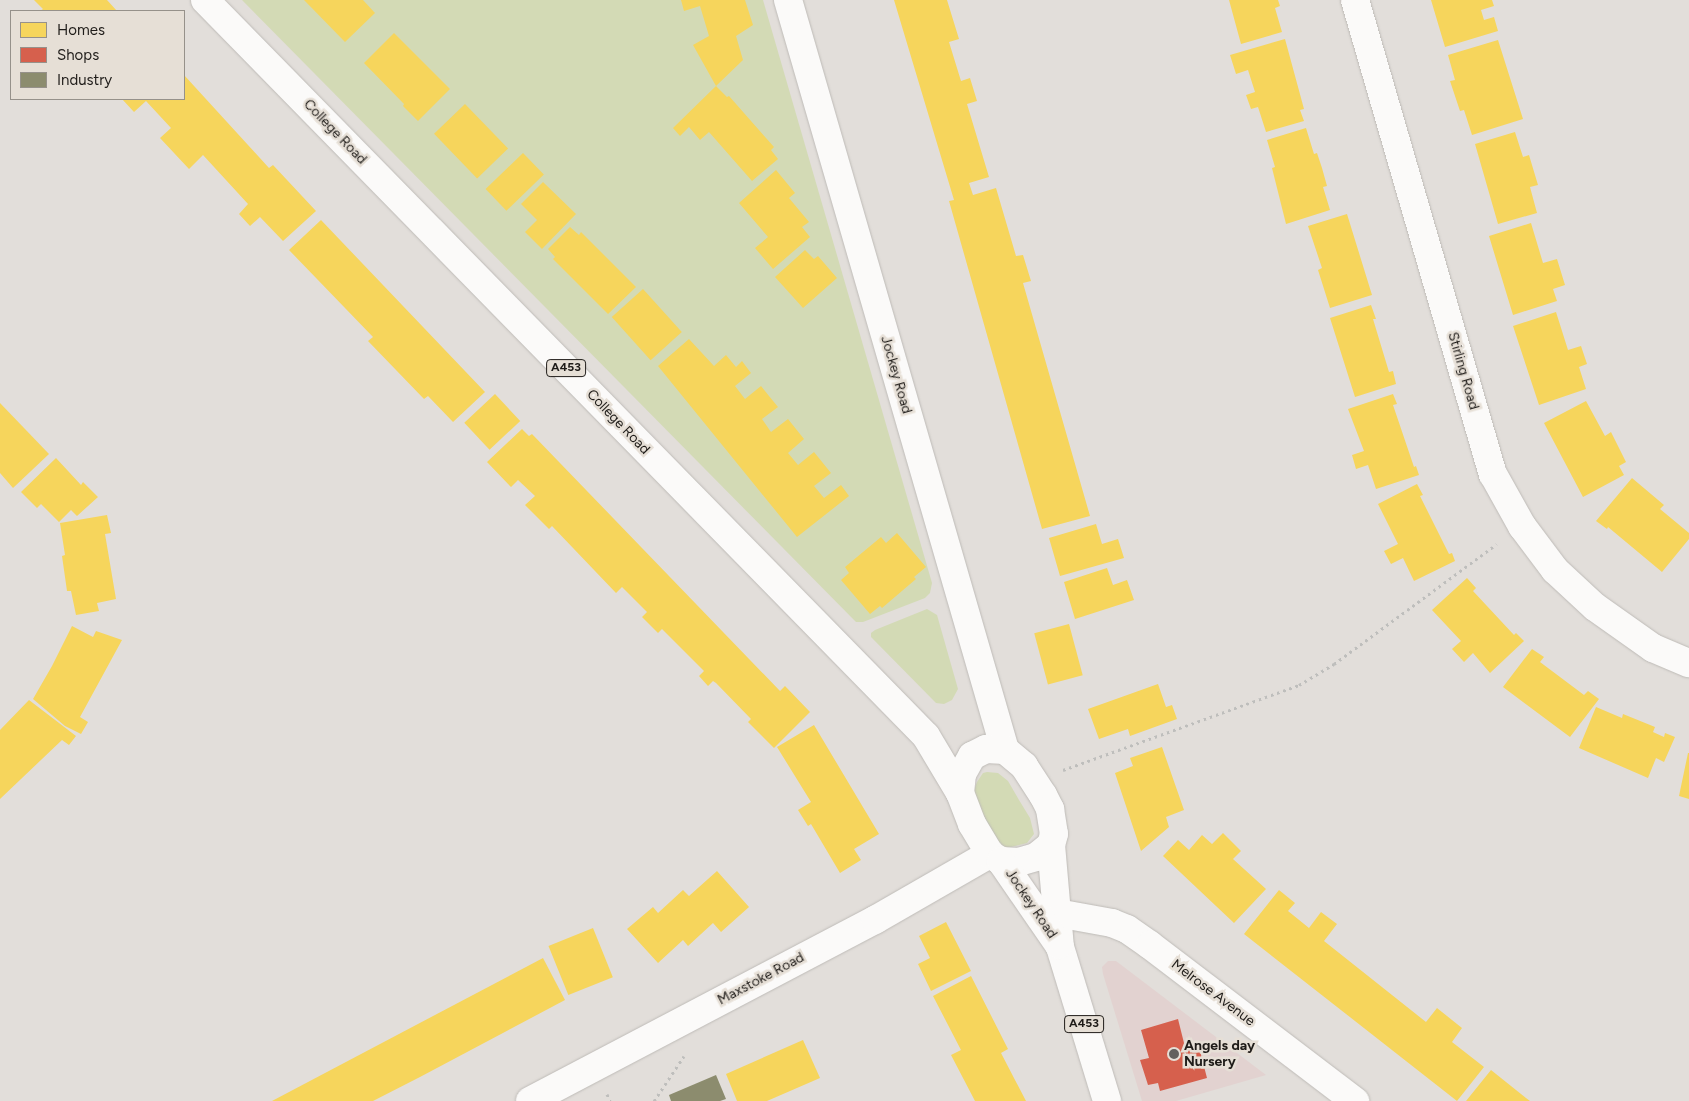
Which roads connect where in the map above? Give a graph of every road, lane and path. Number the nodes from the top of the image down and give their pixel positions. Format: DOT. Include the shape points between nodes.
graph roads {
  1 [pos="205,0"];
  2 [pos="788,0"];
  3 [pos="1355,0"];
  4 [pos="1522,526"];
  5 [pos="1689,662"];
  6 [pos="926,736"];
  7 [pos="995,750"];
  8 [pos="1062,770"];
  9 [pos="960,793"];
  10 [pos="1051,845"];
  11 [pos="995,857"];
  12 [pos="1057,913"];
  13 [pos="1060,947"];
  14 [pos="530,1101"];
  15 [pos="1107,1101"];
  16 [pos="1355,1101"];
  1 -- 6 [label="main road, College Road / A453"];
  2 -- 7 [label="main road, Jockey Road"];
  3 -- 4 [label="main road, Stirling Road" via="1493,474"];
  4 -- 5 [label="main road, Stirling Road" via="1555,570 1595,607 1653,648"];
  4 -- 8 [label="path" via="1334,664 1298,685"];
  6 -- 7 [label="main road"];
  6 -- 9 [label="main road, College Road / A453"];
  7 -- 9 [label="main road" via="972,756 962,774"];
  7 -- 10 [label="main road" via="1024,766 1044,794 1054,834"];
  9 -- 11 [label="main road" via="972,824"];
  10 -- 11 [label="main road" via="1036,857 1019,862"];
  10 -- 12 [label="main road, Jockey Road / A453"];
  11 -- 13 [label="main road, Jockey Road / A453"];
  11 -- 14 [label="main road, Maxstoke Road"];
  12 -- 13 [label="main road, Jockey Road / A453"];
  12 -- 16 [label="main road, Melrose Avenue" via="1112,923 1127,929"];
  13 -- 15 [label="main road, Jockey Road / A453"];
}
